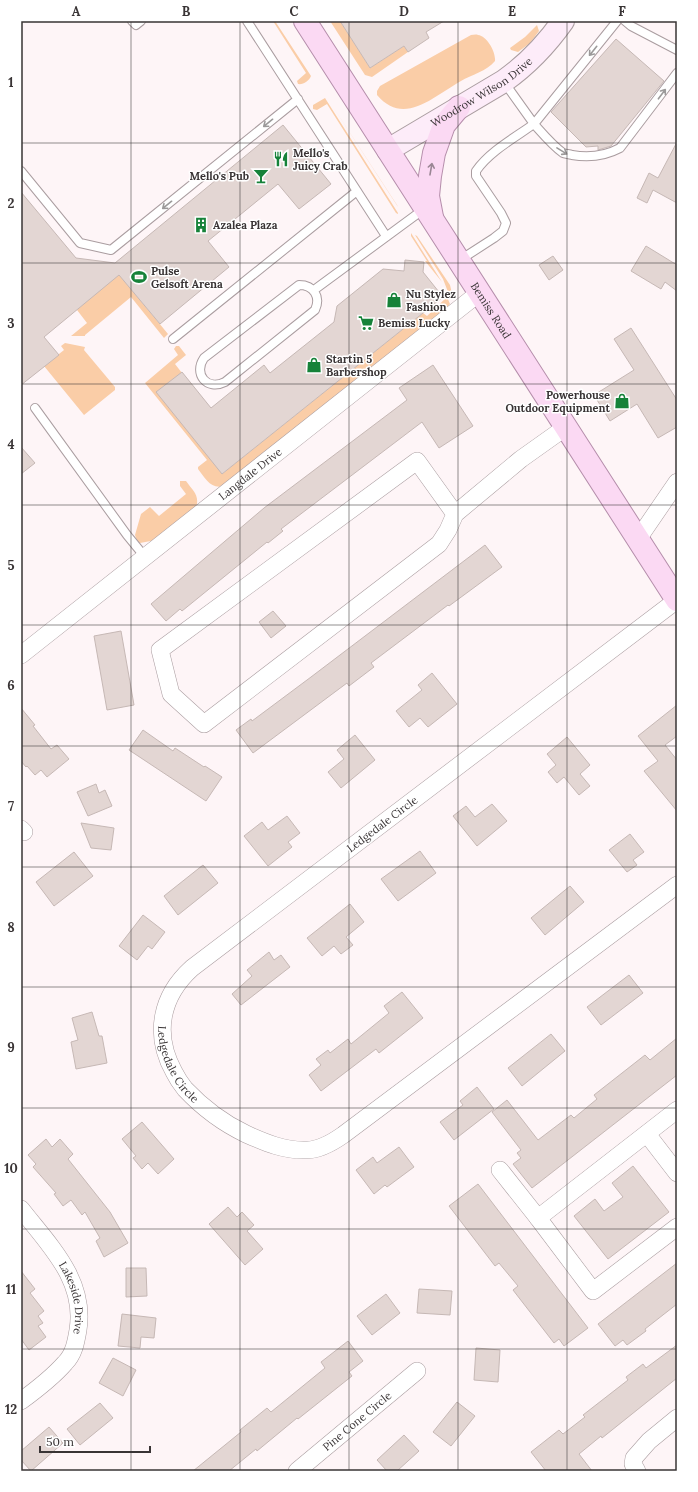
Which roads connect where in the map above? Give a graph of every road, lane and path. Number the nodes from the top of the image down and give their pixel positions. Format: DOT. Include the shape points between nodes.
graph roads {
  1 [pos="132,21"];
  2 [pos="141,21"];
  3 [pos="247,21"];
  4 [pos="305,21"];
  5 [pos="563,21"];
  6 [pos="618,21"];
  7 [pos="625,21"];
  8 [pos="677,50"];
  9 [pos="677,74"];
  10 [pos="504,81"];
  11 [pos="298,99"];
  12 [pos="459,107"];
  13 [pos="534,124"];
  14 [pos="388,150"];
  15 [pos="21,171"];
  16 [pos="357,191"];
  17 [pos="429,215"];
  18 [pos="386,236"];
  19 [pos="458,260"];
  20 [pos="314,290"];
  21 [pos="479,293"];
  22 [pos="173,339"];
  23 [pos="35,408"];
  24 [pos="566,427"];
  25 [pos="677,482"];
  26 [pos="455,514"];
  27 [pos="638,539"];
  28 [pos="146,557"];
  29 [pos="677,600"];
  30 [pos="21,655"];
  31 [pos="677,885"];
  32 [pos="677,1110"];
  33 [pos="647,1134"];
  34 [pos="500,1170"];
  35 [pos="677,1173"];
  36 [pos="21,1209"];
  37 [pos="538,1218"];
  38 [pos="677,1227"];
  39 [pos="417,1371"];
  40 [pos="21,1402"];
  41 [pos="677,1418"];
  42 [pos="297,1471"];
  43 [pos="637,1471"];
  1 -- 2 [label="lane" via="136,25"];
  3 -- 11 [label="lane"];
  4 -- 14 [label="main road, Bemiss Road"];
  5 -- 10 [label="main road, Woodrow Wilson Drive" via="530,61"];
  6 -- 13 [label="lane, one-way"];
  7 -- 8 [label="lane"];
  13 -- 9 [label="lane, one-way" via="564,154 583,157 613,152 620,148"];
  10 -- 12 [label="main road, Woodrow Wilson Drive"];
  10 -- 13 [label="lane"];
  11 -- 15 [label="lane, one-way" via="111,250 80,243"];
  11 -- 16 [label="lane"];
  12 -- 14 [label="main road, Woodrow Wilson Drive"];
  17 -- 12 [label="main road, one-way" via="428,196 434,153 444,125"];
  13 -- 19 [label="lane" via="480,164 476,171 476,176 506,223 503,231 494,238"];
  14 -- 17 [label="main road, Bemiss Road"];
  16 -- 18 [label="lane"];
  16 -- 22 [label="lane"];
  17 -- 18 [label="lane"];
  17 -- 19 [label="main road, Bemiss Road"];
  18 -- 20 [label="lane"];
  19 -- 21 [label="main road, Bemiss Road"];
  20 -- 20 [label="lane" via="318,300 315,310 225,382 215,385 205,382 200,367 204,358 299,285"];
  21 -- 24 [label="main road, Bemiss Road"];
  21 -- 28 [label="street, Langdale Drive"];
  23 -- 28 [label="lane" via="127,535"];
  24 -- 26 [label="street" via="521,459"];
  24 -- 27 [label="main road, Bemiss Road"];
  25 -- 27 [label="street"];
  26 -- 26 [label="street" via="439,544 204,724 171,694 160,650 417,461"];
  27 -- 29 [label="main road, Bemiss Road"];
  28 -- 30 [label="street, Langdale Drive"];
  29 -- 31 [label="street, Ledgedale Circle" via="192,968 174,988 167,1002 162,1031 168,1062 185,1089 231,1126 268,1144 290,1149 318,1148 343,1136"];
  32 -- 33 [label="street"];
  33 -- 35 [label="street"];
  33 -- 37 [label="street"];
  34 -- 37 [label="street"];
  36 -- 40 [label="street, Lakeside Drive" via="68,1271 75,1286 80,1318 76,1342 66,1363"];
  37 -- 38 [label="street" via="593,1291"];
  39 -- 42 [label="street, Pine Cone Circle"];
  41 -- 43 [label="street" via="649,1441 634,1458 633,1464"];
}
